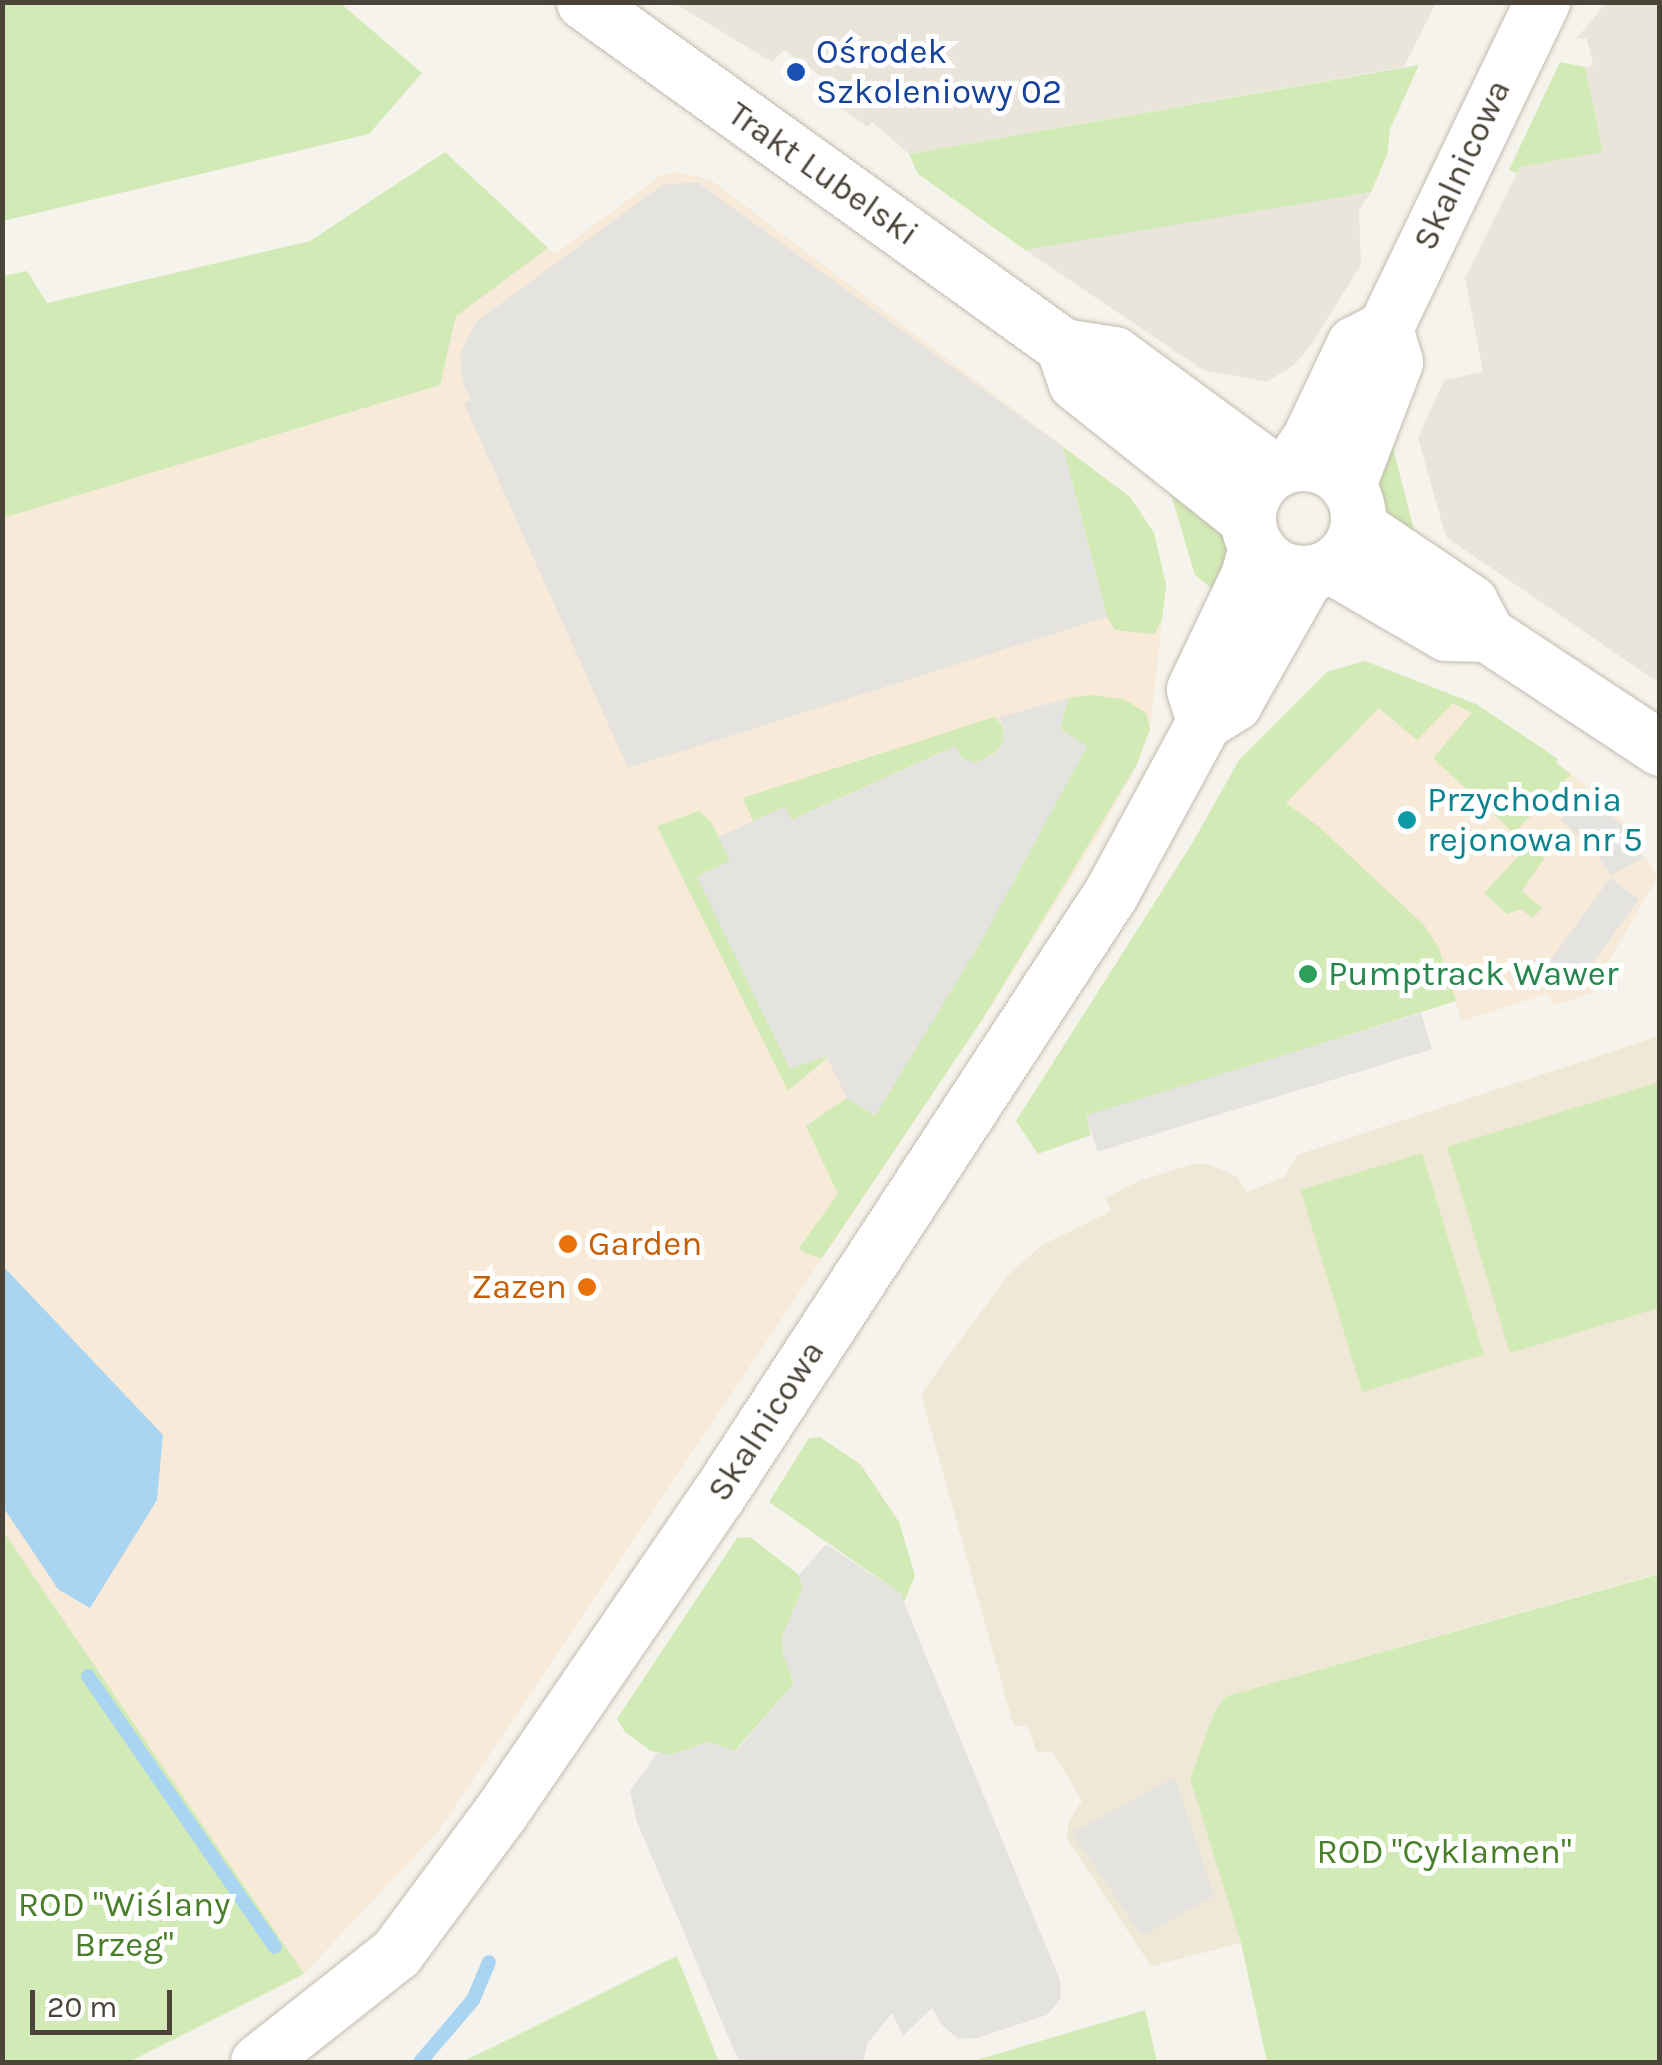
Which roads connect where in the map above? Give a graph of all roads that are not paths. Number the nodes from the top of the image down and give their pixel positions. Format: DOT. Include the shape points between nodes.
graph roads {
  1 [pos="584,2"];
  2 [pos="1542,2"];
  3 [pos="1385,328"];
  4 [pos="1063,346"];
  5 [pos="1283,468"];
  6 [pos="1252,533"];
  7 [pos="1336,538"];
  8 [pos="1204,722"];
  9 [pos="1660,748"];
  10 [pos="258,2062"];
  1 -- 4 [label="street, Trakt Lubelski"];
  2 -- 3 [label="street, Skalnicowa"];
  3 -- 5 [label="street, Skalnicowa" via="1354,344 1310,437"];
  3 -- 7 [label="street, Skalnicowa" via="1395,362"];
  4 -- 5 [label="street, Trakt Lubelski" via="1114,354"];
  4 -- 6 [label="street, Trakt Lubelski" via="1076,383"];
  5 -- 6 [label="street" via="1255,492"];
  5 -- 7 [label="street" via="1322,465"];
  6 -- 7 [label="street" via="1284,569"];
  6 -- 8 [label="street" via="1248,576 1194,690"];
  7 -- 8 [label="street, Skalnicowa" via="1234,703"];
  7 -- 9 [label="street" via="1446,633 1487,634"];
  8 -- 10 [label="street, Skalnicowa" via="1111,893 728,1480 500,1813 396,1953"];
}
